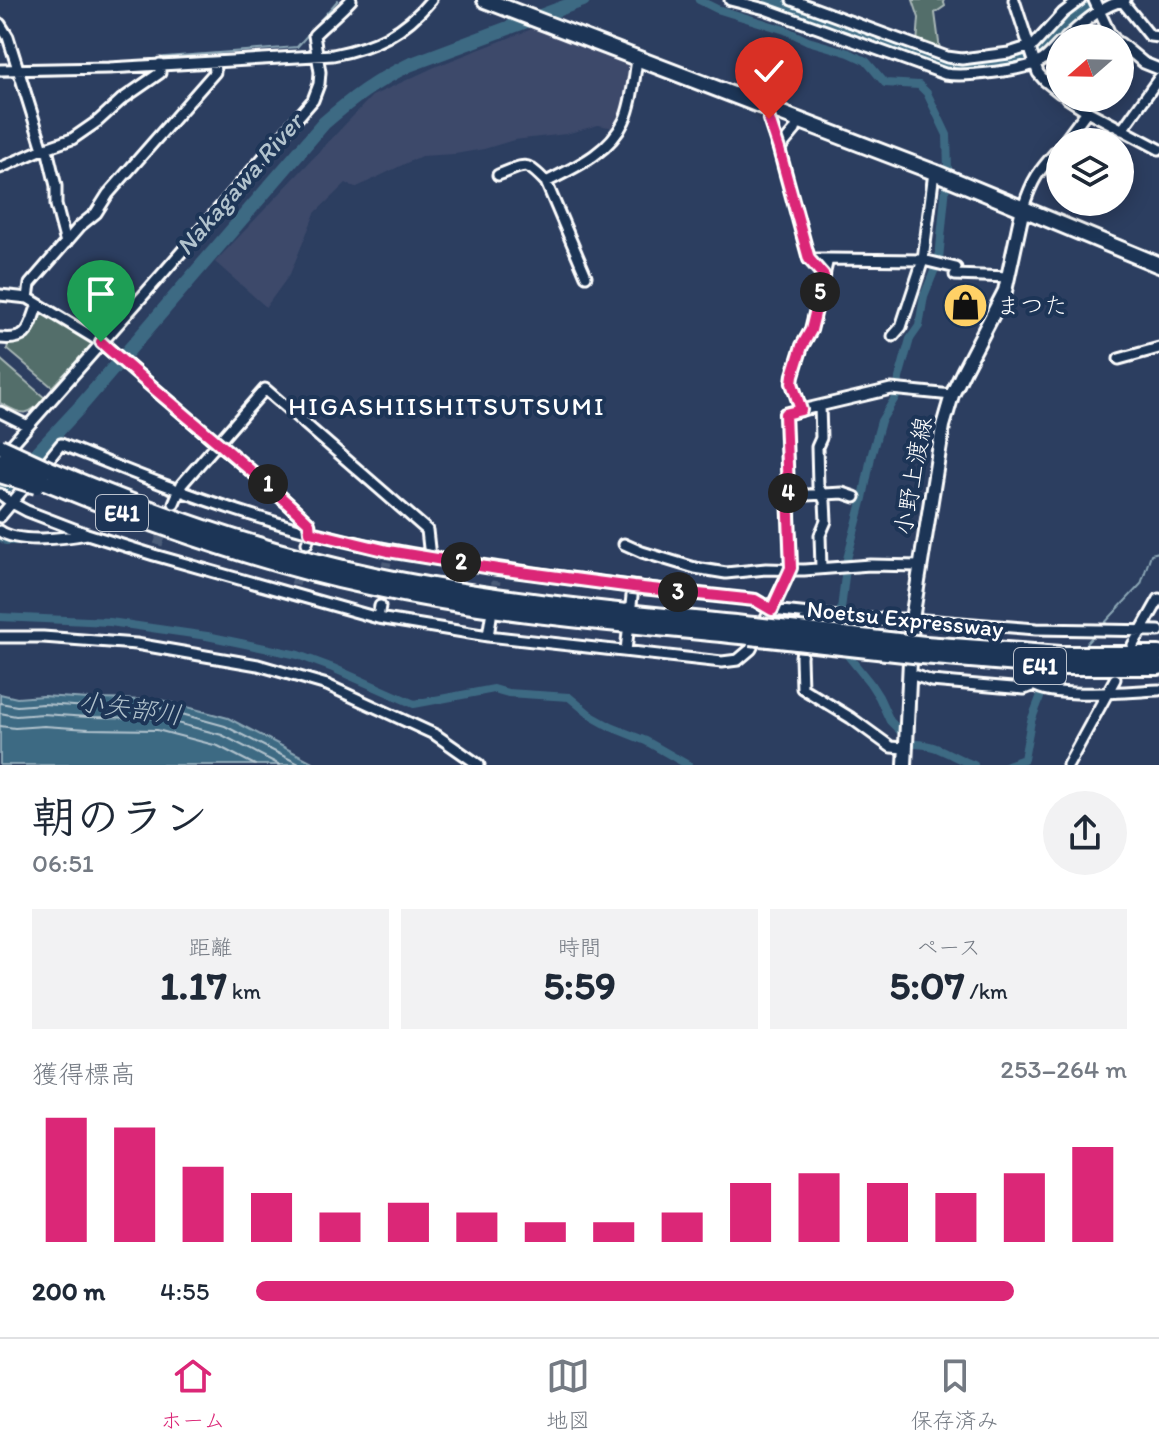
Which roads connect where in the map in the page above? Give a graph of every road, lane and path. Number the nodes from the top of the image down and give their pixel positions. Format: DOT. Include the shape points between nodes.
graph roads {
  1 [pos="344,0"];
  2 [pos="351,0"];
  3 [pos="431,0"];
  4 [pos="487,0"];
  5 [pos="730,0"];
  6 [pos="792,0"];
  7 [pos="1014,0"];
  8 [pos="1080,0"];
  9 [pos="1124,0"];
  10 [pos="1097,7"];
  11 [pos="327,21"];
  12 [pos="0,24"];
  13 [pos="1080,24"];
  14 [pos="1159,37"];
  15 [pos="1029,48"];
  16 [pos="1134,55"];
  17 [pos="1046,56"];
  18 [pos="316,57"];
  19 [pos="637,60"];
  20 [pos="214,62"];
  21 [pos="1034,62"];
  22 [pos="160,64"];
  23 [pos="1159,69"];
  24 [pos="0,70"];
  25 [pos="19,71"];
  26 [pos="1159,78"];
  27 [pos="1046,82"];
  28 [pos="772,111"];
  29 [pos="1086,112"];
  30 [pos="1089,112"];
  31 [pos="798,121"];
  32 [pos="1074,128"];
  33 [pos="1118,128"];
  34 [pos="1123,128"];
  35 [pos="1134,136"];
  36 [pos="43,149"];
  37 [pos="779,149"];
  38 [pos="1159,149"];
  39 [pos="1046,161"];
  40 [pos="0,168"];
  41 [pos="934,172"];
  42 [pos="498,175"];
  43 [pos="546,182"];
  44 [pos="1023,208"];
  45 [pos="66,243"];
  46 [pos="809,259"];
  47 [pos="828,259"];
  48 [pos="923,260"];
  49 [pos="1159,265"];
  50 [pos="586,276"];
  51 [pos="824,276"];
  52 [pos="1009,277"];
  53 [pos="0,295"];
  54 [pos="28,298"];
  55 [pos="38,304"];
  56 [pos="893,336"];
  57 [pos="0,338"];
  58 [pos="101,342"];
  59 [pos="1159,348"];
  60 [pos="1119,359"];
  61 [pos="952,395"];
  62 [pos="820,406"];
  63 [pos="801,410"];
  64 [pos="0,412"];
  65 [pos="28,426"];
  66 [pos="218,444"];
  67 [pos="0,446"];
  68 [pos="0,459"];
  69 [pos="0,475"];
  70 [pos="46,480"];
  71 [pos="178,492"];
  72 [pos="822,494"];
  73 [pos="788,496"];
  74 [pos="855,497"];
  75 [pos="7,499"];
  76 [pos="174,503"];
  77 [pos="0,517"];
  78 [pos="0,531"];
  79 [pos="310,532"];
  80 [pos="87,534"];
  81 [pos="307,543"];
  82 [pos="624,544"];
  83 [pos="158,545"];
  84 [pos="388,551"];
  85 [pos="154,555"];
  86 [pos="430,557"];
  87 [pos="387,562"];
  88 [pos="920,566"];
  89 [pos="791,568"];
  90 [pos="821,568"];
  91 [pos="498,569"];
  92 [pos="496,581"];
  93 [pos="633,587"];
  94 [pos="1159,599"];
  95 [pos="631,605"];
  96 [pos="380,606"];
  97 [pos="772,610"];
  98 [pos="806,614"];
  99 [pos="491,617"];
  100 [pos="378,618"];
  101 [pos="912,619"];
  102 [pos="1036,629"];
  103 [pos="752,631"];
  104 [pos="1159,631"];
  105 [pos="628,632"];
  106 [pos="1140,632"];
  107 [pos="488,636"];
  108 [pos="0,637"];
  109 [pos="1036,641"];
  110 [pos="1133,645"];
  111 [pos="923,650"];
  112 [pos="626,651"];
  113 [pos="1159,654"];
  114 [pos="1159,667"];
  115 [pos="910,674"];
  116 [pos="1115,679"];
  117 [pos="1159,690"];
  118 [pos="1108,693"];
  119 [pos="905,748"];
  120 [pos="479,765"];
  121 [pos="905,765"];
  122 [pos="1068,765"];
  1 -- 11 [label="street"];
  2 -- 11 [label="street"];
  3 -- 18 [label="street" via="395,34 352,52"];
  4 -- 19 [label="highway"];
  5 -- 21 [label="street" via="945,74 962,76"];
  6 -- 15 [label="street" via="947,57"];
  7 -- 15 [label="street"];
  8 -- 15 [label="street"];
  9 -- 10 [label="street"];
  9 -- 14 [label="street" via="1150,36"];
  10 -- 13 [label="street"];
  11 -- 18 [label="street" via="314,35"];
  12 -- 25 [label="street"];
  15 -- 21 [label="street"];
  16 -- 23 [label="street"];
  17 -- 21 [label="street"];
  18 -- 20 [label="street"];
  18 -- 58 [label="street" via="320,72 313,100"];
  19 -- 28 [label="highway"];
  19 -- 43 [label="street" via="625,121 595,156"];
  20 -- 22 [label="street"];
  20 -- 45 [label="street" via="215,72"];
  21 -- 27 [label="street"];
  22 -- 25 [label="street"];
  22 -- 36 [label="street" via="160,73 98,121 72,139"];
  24 -- 25 [label="street"];
  25 -- 36 [label="street"];
  26 -- 34 [label="street"];
  28 -- 31 [label="highway"];
  28 -- 37 [label="street" via="769,119"];
  29 -- 32 [label="street"];
  30 -- 33 [label="street"];
  31 -- 37 [label="street"];
  31 -- 41 [label="highway"];
  35 -- 38 [label="street"];
  36 -- 40 [label="street"];
  36 -- 45 [label="street"];
  37 -- 46 [label="street"];
  39 -- 44 [label="street"];
  41 -- 44 [label="highway"];
  41 -- 48 [label="street"];
  42 -- 43 [label="street" via="524,165"];
  43 -- 50 [label="street"];
  44 -- 49 [label="highway"];
  44 -- 52 [label="main road, 小野上渡線"];
  45 -- 54 [label="street" via="30,284"];
  46 -- 47 [label="street"];
  46 -- 51 [label="street"];
  47 -- 48 [label="street"];
  47 -- 51 [label="street"];
  48 -- 52 [label="street" via="956,272"];
  48 -- 56 [label="street" via="901,327"];
  51 -- 63 [label="street" via="793,375"];
  52 -- 61 [label="main road, 小野上渡線"];
  53 -- 54 [label="street"];
  54 -- 55 [label="street"];
  55 -- 57 [label="street" via="23,337"];
  55 -- 58 [label="street"];
  58 -- 65 [label="street"];
  58 -- 66 [label="street"];
  59 -- 60 [label="street"];
  61 -- 62 [label="street" via="891,389"];
  61 -- 88 [label="main road, 小野上渡線"];
  62 -- 63 [label="street"];
  62 -- 72 [label="street"];
  63 -- 73 [label="street" via="785,414"];
  64 -- 65 [label="street"];
  65 -- 68 [label="street"];
  66 -- 71 [label="street"];
  66 -- 79 [label="street" via="309,523"];
  66 -- 86 [label="street" via="265,389 427,530"];
  67 -- 70 [label="highway, Noetsu Expressway / E41, bridge"];
  68 -- 70 [label="highway, Noetsu Expressway / E41, bridge"];
  69 -- 70 [label="highway, bridge"];
  70 -- 103 [label="highway, Noetsu Expressway / E41" via="373,575"];
  70 -- 103 [label="highway, Noetsu Expressway / E41" via="110,513 309,573 429,599 499,610"];
  71 -- 75 [label="street" via="61,444"];
  71 -- 76 [label="street"];
  71 -- 79 [label="street"];
  72 -- 73 [label="street"];
  72 -- 74 [label="street"];
  72 -- 90 [label="street" via="826,521 820,535"];
  73 -- 89 [label="street"];
  75 -- 77 [label="street"];
  75 -- 80 [label="street"];
  78 -- 80 [label="street" via="29,538"];
  79 -- 81 [label="street"];
  79 -- 84 [label="street"];
  80 -- 85 [label="street"];
  82 -- 89 [label="street" via="726,573"];
  83 -- 85 [label="street"];
  84 -- 86 [label="street"];
  84 -- 87 [label="street"];
  85 -- 100 [label="street" via="294,590"];
  86 -- 91 [label="street"];
  88 -- 90 [label="street"];
  88 -- 101 [label="main road, 小野上渡線"];
  89 -- 90 [label="street"];
  89 -- 97 [label="street"];
  91 -- 92 [label="street"];
  91 -- 93 [label="street"];
  93 -- 95 [label="street"];
  93 -- 97 [label="street" via="755,600"];
  94 -- 106 [label="street"];
  96 -- 100 [label="street"];
  97 -- 98 [label="street"];
  97 -- 112 [label="street" via="751,649 738,660"];
  98 -- 101 [label="street"];
  98 -- 119 [label="street" via="802,688 891,747"];
  99 -- 107 [label="street"];
  100 -- 107 [label="street"];
  101 -- 102 [label="street"];
  101 -- 115 [label="main road, 小野上渡線"];
  102 -- 106 [label="street"];
  102 -- 109 [label="street"];
  103 -- 111 [label="highway, Noetsu Expressway / E41, bridge"];
  104 -- 106 [label="street"];
  105 -- 112 [label="street"];
  106 -- 110 [label="street"];
  107 -- 112 [label="street"];
  108 -- 120 [label="street" via="136,644 258,665 327,685 436,735"];
  111 -- 113 [label="highway, Noetsu Expressway / E41"];
  111 -- 114 [label="highway, Noetsu Expressway / E41" via="1055,667"];
  115 -- 118 [label="street" via="931,681 1024,689 1034,681 1038,689 1051,692"];
  115 -- 119 [label="main road, 小野上渡線"];
  116 -- 118 [label="street"];
  117 -- 118 [label="street"];
  118 -- 122 [label="street"];
  119 -- 121 [label="main road, 小野上渡線"];
}
